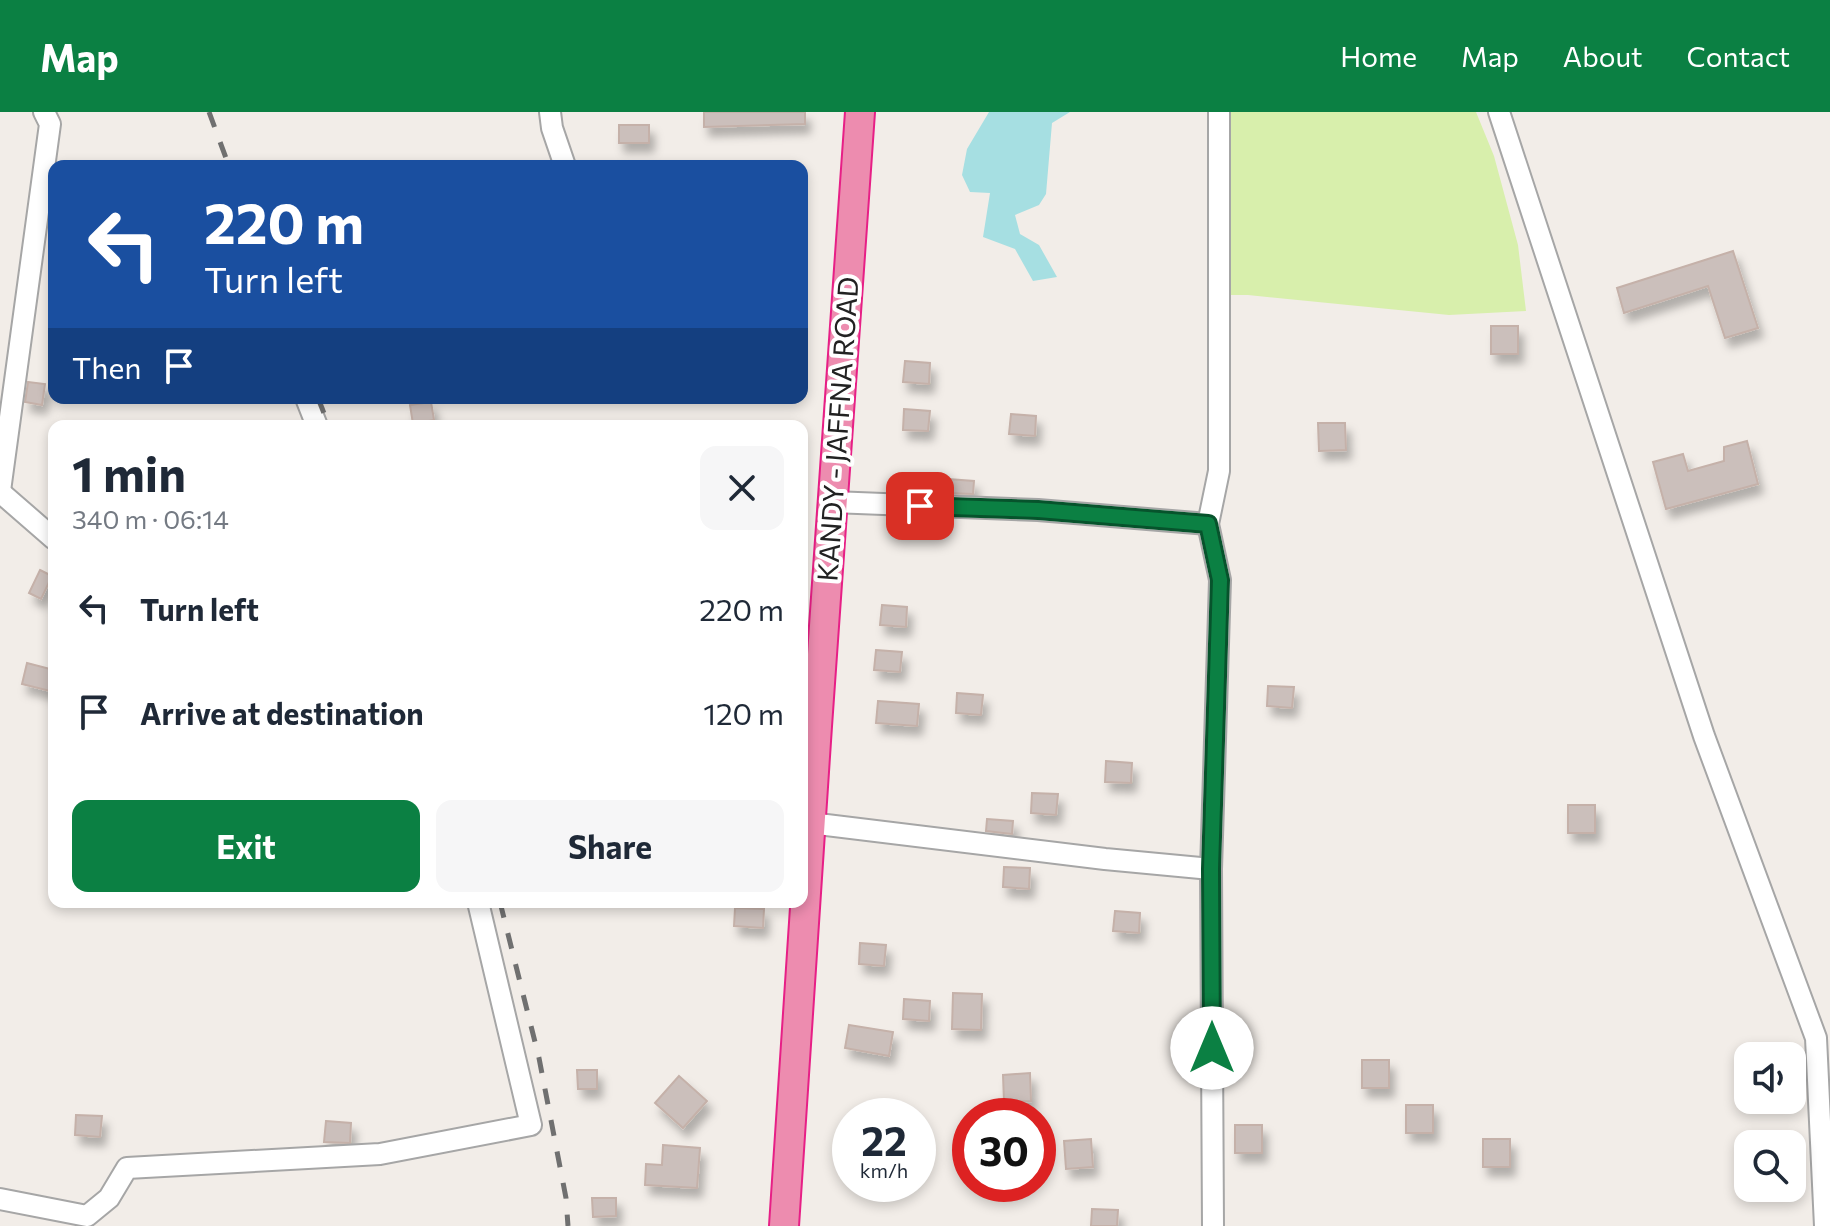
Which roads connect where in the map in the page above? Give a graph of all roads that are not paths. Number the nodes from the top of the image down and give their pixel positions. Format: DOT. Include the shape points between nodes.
graph roads {
  1 [pos="44,112"];
  2 [pos="550,112"];
  3 [pos="860,112"];
  4 [pos="1219,112"];
  5 [pos="1499,112"];
  6 [pos="563,160"];
  7 [pos="0,491"];
  8 [pos="832,502"];
  9 [pos="1208,524"];
  10 [pos="48,534"];
  11 [pos="811,671"];
  12 [pos="810,823"];
  13 [pos="808,854"];
  14 [pos="1211,869"];
  15 [pos="479,908"];
  16 [pos="805,908"];
  17 [pos="0,1199"];
  18 [pos="784,1226"];
  19 [pos="1213,1226"];
  20 [pos="1825,1226"];
  1 -- 7 [label="street" via="50,124"];
  2 -- 6 [label="street"];
  3 -- 8 [label="highway, KANDY - JAFFNA ROAD"];
  4 -- 9 [label="street" via="1219,471"];
  5 -- 20 [label="street" via="1704,736 1816,1038"];
  7 -- 10 [label="street"];
  8 -- 9 [label="street" via="1038,510"];
  8 -- 11 [label="highway, KANDY - JAFFNA ROAD"];
  9 -- 14 [label="street" via="1220,580"];
  11 -- 12 [label="highway, KANDY - JAFFNA ROAD"];
  12 -- 13 [label="highway, KANDY - JAFFNA ROAD"];
  12 -- 14 [label="street"];
  14 -- 19 [label="street"];
  15 -- 17 [label="street" via="531,1125 380,1154 127,1168 109,1198 87,1216"];
  16 -- 18 [label="highway, KANDY - JAFFNA ROAD"];
}
